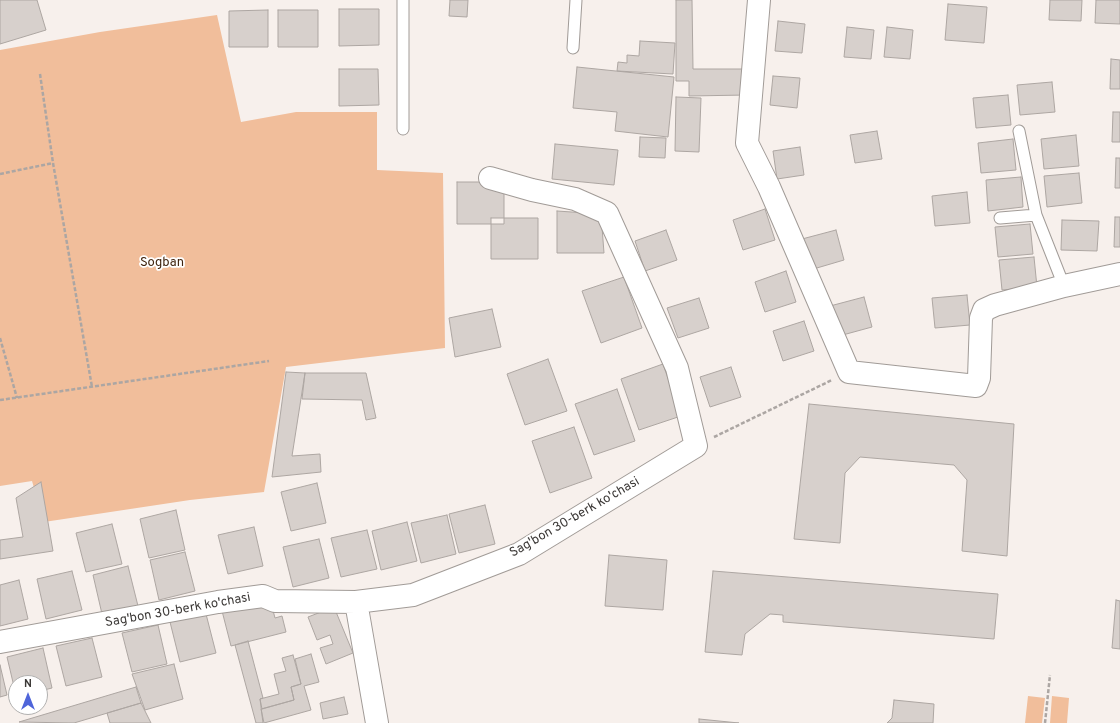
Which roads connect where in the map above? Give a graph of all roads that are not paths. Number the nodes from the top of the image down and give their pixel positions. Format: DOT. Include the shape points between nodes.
graph roads {
  1 [pos="403,0"];
  2 [pos="576,0"];
  3 [pos="759,0"];
  4 [pos="573,48"];
  5 [pos="403,129"];
  6 [pos="1019,131"];
  7 [pos="490,178"];
  8 [pos="1036,214"];
  9 [pos="1000,218"];
  10 [pos="1120,274"];
  11 [pos="1064,286"];
  12 [pos="356,602"];
  13 [pos="0,642"];
  14 [pos="377,723"];
  1 -- 5 [label="lane"];
  2 -- 4 [label="lane"];
  3 -- 11 [label="street" via="747,143 769,187 850,372 976,386 980,378 981,318 984,310"];
  6 -- 8 [label="lane"];
  7 -- 12 [label="street, Sag'bon 30-berk ko'chasi" via="575,199 607,213 677,368 696,446 519,554 412,595"];
  8 -- 9 [label="lane"];
  8 -- 11 [label="lane"];
  10 -- 11 [label="street"];
  12 -- 13 [label="street, Sag'bon 30-berk ko'chasi" via="276,601 263,596"];
  12 -- 14 [label="street"];
}
